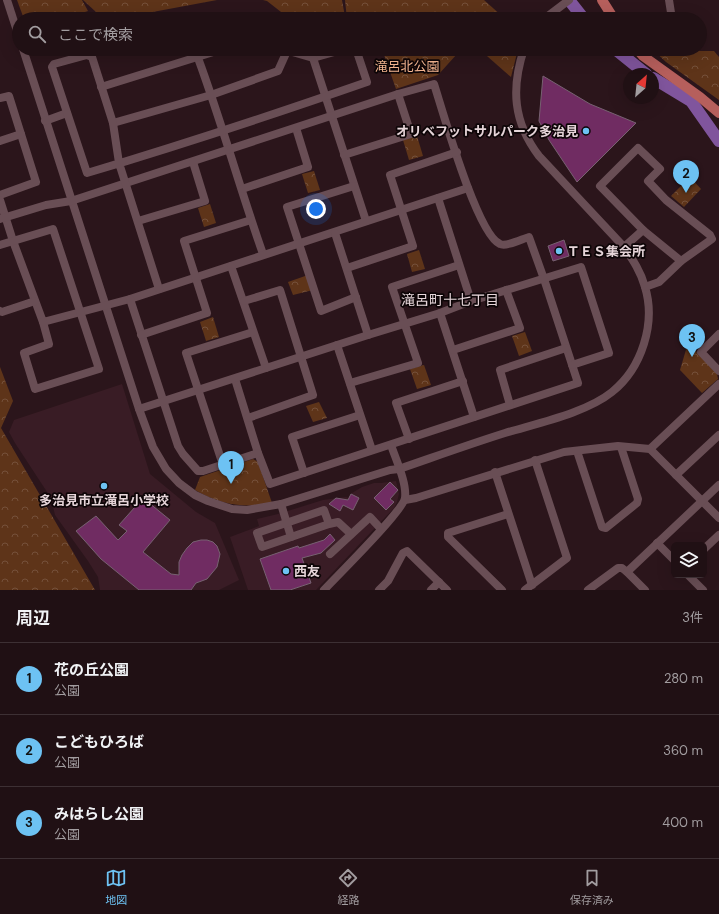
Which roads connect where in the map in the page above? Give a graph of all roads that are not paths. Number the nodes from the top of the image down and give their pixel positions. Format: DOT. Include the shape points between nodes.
graph roads {
  1 [pos="7,0"];
  2 [pos="569,0"];
  3 [pos="602,0"];
  4 [pos="669,0"];
  5 [pos="553,12"];
  6 [pos="610,12"];
  7 [pos="671,12"];
  8 [pos="12,15"];
  9 [pos="25,56"];
  10 [pos="83,56"];
  11 [pos="90,56"];
  12 [pos="204,56"];
  13 [pos="282,56"];
  14 [pos="306,56"];
  15 [pos="320,56"];
  16 [pos="359,56"];
  17 [pos="522,56"];
  18 [pos="644,56"];
  19 [pos="198,58"];
  20 [pos="313,58"];
  21 [pos="101,87"];
  22 [pos="398,94"];
  23 [pos="211,95"];
  24 [pos="325,96"];
  25 [pos="0,98"];
  26 [pos="719,113"];
  27 [pos="67,114"];
  28 [pos="332,117"];
  29 [pos="45,121"];
  30 [pos="113,124"];
  31 [pos="296,128"];
  32 [pos="222,132"];
  33 [pos="21,134"];
  34 [pos="0,141"];
  35 [pos="228,150"];
  36 [pos="457,152"];
  37 [pos="344,155"];
  38 [pos="193,162"];
  39 [pos="119,163"];
  40 [pos="125,183"];
  41 [pos="354,186"];
  42 [pos="468,188"];
  43 [pos="242,189"];
  44 [pos="0,195"];
  45 [pos="438,198"];
  46 [pos="0,200"];
  47 [pos="71,201"];
  48 [pos="401,211"];
  49 [pos="3,218"];
  50 [pos="251,220"];
  51 [pos="138,221"];
  52 [pos="366,221"];
  53 [pos="643,230"];
  54 [pos="335,232"];
  55 [pos="13,241"];
  56 [pos="299,244"];
  57 [pos="0,245"];
  58 [pos="624,247"];
  59 [pos="263,254"];
  60 [pos="681,261"];
  61 [pos="459,265"];
  62 [pos="231,266"];
  63 [pos="347,268"];
  64 [pos="196,278"];
  65 [pos="544,279"];
  66 [pos="645,287"];
  67 [pos="159,288"];
  68 [pos="506,290"];
  69 [pos="356,298"];
  70 [pos="130,299"];
  71 [pos="35,301"];
  72 [pos="244,301"];
  73 [pos="471,301"];
  74 [pos="105,306"];
  75 [pos="0,311"];
  76 [pos="80,311"];
  77 [pos="440,313"];
  78 [pos="43,322"];
  79 [pos="404,324"];
  80 [pos="253,332"];
  81 [pos="719,334"];
  82 [pos="140,335"];
  83 [pos="368,335"];
  84 [pos="337,346"];
  85 [pos="566,348"];
  86 [pos="453,350"];
  87 [pos="302,357"];
  88 [pos="572,365"];
  89 [pos="266,368"];
  90 [pos="719,371"];
  91 [pos="235,379"];
  92 [pos="463,381"];
  93 [pos="350,383"];
  94 [pos="719,384"];
  95 [pos="199,391"];
  96 [pos="163,402"];
  97 [pos="510,405"];
  98 [pos="139,409"];
  99 [pos="360,415"];
  100 [pos="474,417"];
  101 [pos="248,418"];
  102 [pos="719,434"];
  103 [pos="409,439"];
  104 [pos="391,445"];
  105 [pos="621,447"];
  106 [pos="650,449"];
  107 [pos="372,450"];
  108 [pos="577,451"];
  109 [pos="258,453"];
  110 [pos="535,460"];
  111 [pos="223,465"];
  112 [pos="399,469"];
  113 [pos="494,472"];
  114 [pos="304,473"];
  115 [pos="676,475"];
  116 [pos="719,485"];
  117 [pos="405,500"];
  118 [pos="702,501"];
  119 [pos="281,504"];
  120 [pos="508,514"];
  121 [pos="719,518"];
  122 [pos="286,522"];
  123 [pos="329,524"];
  124 [pos="381,529"];
  125 [pos="352,534"];
  126 [pos="719,535"];
  127 [pos="291,537"];
  128 [pos="657,543"];
  129 [pos="707,546"];
  130 [pos="330,554"];
  131 [pos="671,557"];
  132 [pos="627,572"];
  133 [pos="691,578"];
  134 [pos="439,582"];
  135 [pos="528,587"];
  136 [pos="642,589"];
  137 [pos="324,590"];
  138 [pos="379,590"];
  139 [pos="431,590"];
  140 [pos="447,590"];
  141 [pos="502,590"];
  142 [pos="588,590"];
  143 [pos="703,590"];
  1 -- 8 [label="street"];
  2 -- 5 [label="street"];
  3 -- 6 [label="main road"];
  4 -- 7 [label="street"];
  9 -- 29 [label="street"];
  10 -- 27 [label="street" via="54,64 52,67"];
  11 -- 21 [label="street"];
  12 -- 19 [label="street"];
  13 -- 23 [label="street" via="278,71"];
  14 -- 20 [label="street"];
  15 -- 20 [label="street"];
  16 -- 24 [label="street" via="368,82"];
  17 -- 58 [label="street" via="515,100 528,140 539,156"];
  18 -- 26 [label="main road"];
  19 -- 21 [label="street"];
  19 -- 23 [label="street"];
  20 -- 24 [label="street"];
  21 -- 30 [label="street"];
  22 -- 28 [label="street"];
  22 -- 36 [label="street" via="434,84"];
  22 -- 37 [label="street" via="411,134"];
  23 -- 30 [label="street"];
  23 -- 32 [label="street"];
  24 -- 28 [label="street"];
  24 -- 32 [label="street"];
  25 -- 33 [label="street" via="9,96"];
  27 -- 29 [label="street"];
  27 -- 39 [label="street" via="87,173"];
  28 -- 31 [label="street"];
  28 -- 37 [label="street"];
  29 -- 47 [label="street"];
  30 -- 39 [label="street"];
  31 -- 35 [label="street"];
  31 -- 43 [label="street" via="308,167"];
  32 -- 35 [label="street"];
  32 -- 39 [label="street"];
  33 -- 34 [label="street"];
  33 -- 44 [label="street" via="36,182"];
  35 -- 38 [label="street"];
  35 -- 43 [label="street"];
  36 -- 42 [label="street"];
  36 -- 48 [label="street" via="390,175"];
  37 -- 41 [label="street"];
  38 -- 40 [label="street"];
  38 -- 51 [label="street" via="205,201"];
  39 -- 40 [label="street"];
  40 -- 47 [label="street"];
  40 -- 51 [label="street"];
  41 -- 52 [label="street"];
  41 -- 56 [label="street" via="287,207"];
  42 -- 45 [label="street"];
  42 -- 65 [label="street" via="480,216 500,245 529,237"];
  43 -- 50 [label="street"];
  45 -- 48 [label="street"];
  45 -- 61 [label="street"];
  46 -- 49 [label="street"];
  47 -- 49 [label="street" via="46,205"];
  47 -- 74 [label="street"];
  48 -- 52 [label="street"];
  48 -- 63 [label="street" via="413,246"];
  49 -- 55 [label="street"];
  50 -- 59 [label="street"];
  50 -- 64 [label="street" via="184,240"];
  51 -- 67 [label="street"];
  52 -- 54 [label="street"];
  53 -- 58 [label="street"];
  53 -- 60 [label="street"];
  53 -- 60 [label="street" via="600,186 638,148 660,170 648,181 712,239"];
  54 -- 56 [label="street"];
  54 -- 63 [label="street"];
  55 -- 57 [label="street"];
  55 -- 71 [label="street"];
  55 -- 76 [label="street" via="53,229"];
  56 -- 59 [label="street"];
  56 -- 69 [label="street" via="321,311"];
  58 -- 66 [label="street" via="635,263"];
  59 -- 62 [label="street"];
  60 -- 66 [label="street" via="659,282"];
  61 -- 73 [label="street"];
  61 -- 79 [label="street" via="392,287"];
  62 -- 64 [label="street"];
  62 -- 72 [label="street"];
  63 -- 69 [label="street"];
  64 -- 67 [label="street"];
  64 -- 82 [label="street" via="207,313"];
  65 -- 68 [label="street"];
  65 -- 85 [label="street"];
  65 -- 88 [label="street" via="581,267 607,346 609,353"];
  66 -- 112 [label="street" via="648,314 645,342 629,374 613,391 594,404"];
  67 -- 70 [label="street"];
  68 -- 73 [label="street"];
  68 -- 86 [label="street" via="520,328"];
  69 -- 83 [label="street"];
  70 -- 74 [label="street"];
  70 -- 82 [label="street"];
  71 -- 75 [label="street"];
  71 -- 78 [label="street"];
  72 -- 80 [label="street"];
  72 -- 87 [label="street" via="280,290"];
  73 -- 77 [label="street"];
  74 -- 76 [label="street"];
  74 -- 98 [label="street"];
  76 -- 78 [label="street"];
  76 -- 78 [label="street" via="98,369 35,389 24,353 49,344"];
  77 -- 79 [label="street"];
  77 -- 86 [label="street"];
  79 -- 83 [label="street"];
  79 -- 93 [label="street" via="418,363"];
  80 -- 89 [label="street"];
  80 -- 95 [label="street" via="186,354"];
  81 -- 90 [label="street" via="701,352"];
  82 -- 96 [label="street"];
  83 -- 84 [label="street"];
  84 -- 87 [label="street"];
  84 -- 93 [label="street"];
  85 -- 88 [label="street"];
  85 -- 97 [label="street" via="500,370"];
  86 -- 92 [label="street"];
  87 -- 89 [label="street"];
  87 -- 101 [label="street" via="313,395"];
  88 -- 97 [label="street" via="578,383"];
  89 -- 91 [label="street"];
  91 -- 95 [label="street"];
  91 -- 101 [label="street"];
  92 -- 100 [label="street"];
  92 -- 103 [label="street" via="396,403"];
  93 -- 99 [label="street"];
  94 -- 106 [label="street"];
  95 -- 96 [label="street"];
  95 -- 111 [label="street"];
  96 -- 98 [label="street"];
  96 -- 111 [label="street" via="178,446 192,465 198,471"];
  97 -- 100 [label="street"];
  98 -- 119 [label="street" via="153,447 166,469 178,483 195,495 232,508 247,510"];
  99 -- 107 [label="street"];
  99 -- 114 [label="street" via="292,436"];
  100 -- 103 [label="street"];
  101 -- 109 [label="street"];
  102 -- 115 [label="street"];
  103 -- 104 [label="street"];
  104 -- 107 [label="street"];
  104 -- 112 [label="street"];
  105 -- 106 [label="street"];
  105 -- 108 [label="street"];
  105 -- 108 [label="street" via="638,499 637,503 606,528 602,527"];
  106 -- 115 [label="street"];
  107 -- 114 [label="street"];
  108 -- 110 [label="street"];
  109 -- 111 [label="street"];
  109 -- 114 [label="street" via="270,484"];
  110 -- 113 [label="street"];
  110 -- 135 [label="street" via="567,558"];
  112 -- 117 [label="street" via="404,482"];
  112 -- 119 [label="street"];
  113 -- 117 [label="street"];
  113 -- 120 [label="street"];
  115 -- 118 [label="street"];
  116 -- 118 [label="street"];
  117 -- 124 [label="street" via="393,518"];
  118 -- 121 [label="street"];
  118 -- 128 [label="street"];
  119 -- 122 [label="street"];
  120 -- 135 [label="street"];
  120 -- 141 [label="street" via="448,533 448,538"];
  122 -- 123 [label="street" via="324,510"];
  122 -- 127 [label="street"];
  122 -- 127 [label="street" via="257,533 262,547"];
  123 -- 125 [label="street" via="338,522"];
  123 -- 127 [label="street"];
  124 -- 125 [label="street" via="370,517"];
  124 -- 137 [label="street"];
  125 -- 130 [label="street"];
  126 -- 129 [label="street"];
  128 -- 131 [label="street"];
  128 -- 132 [label="street"];
  132 -- 136 [label="street"];
  132 -- 142 [label="street" via="618,568"];
  133 -- 143 [label="street"];
  134 -- 138 [label="street" via="407,551 403,553 388,581"];
  134 -- 139 [label="street"];
  134 -- 140 [label="street"];
}
